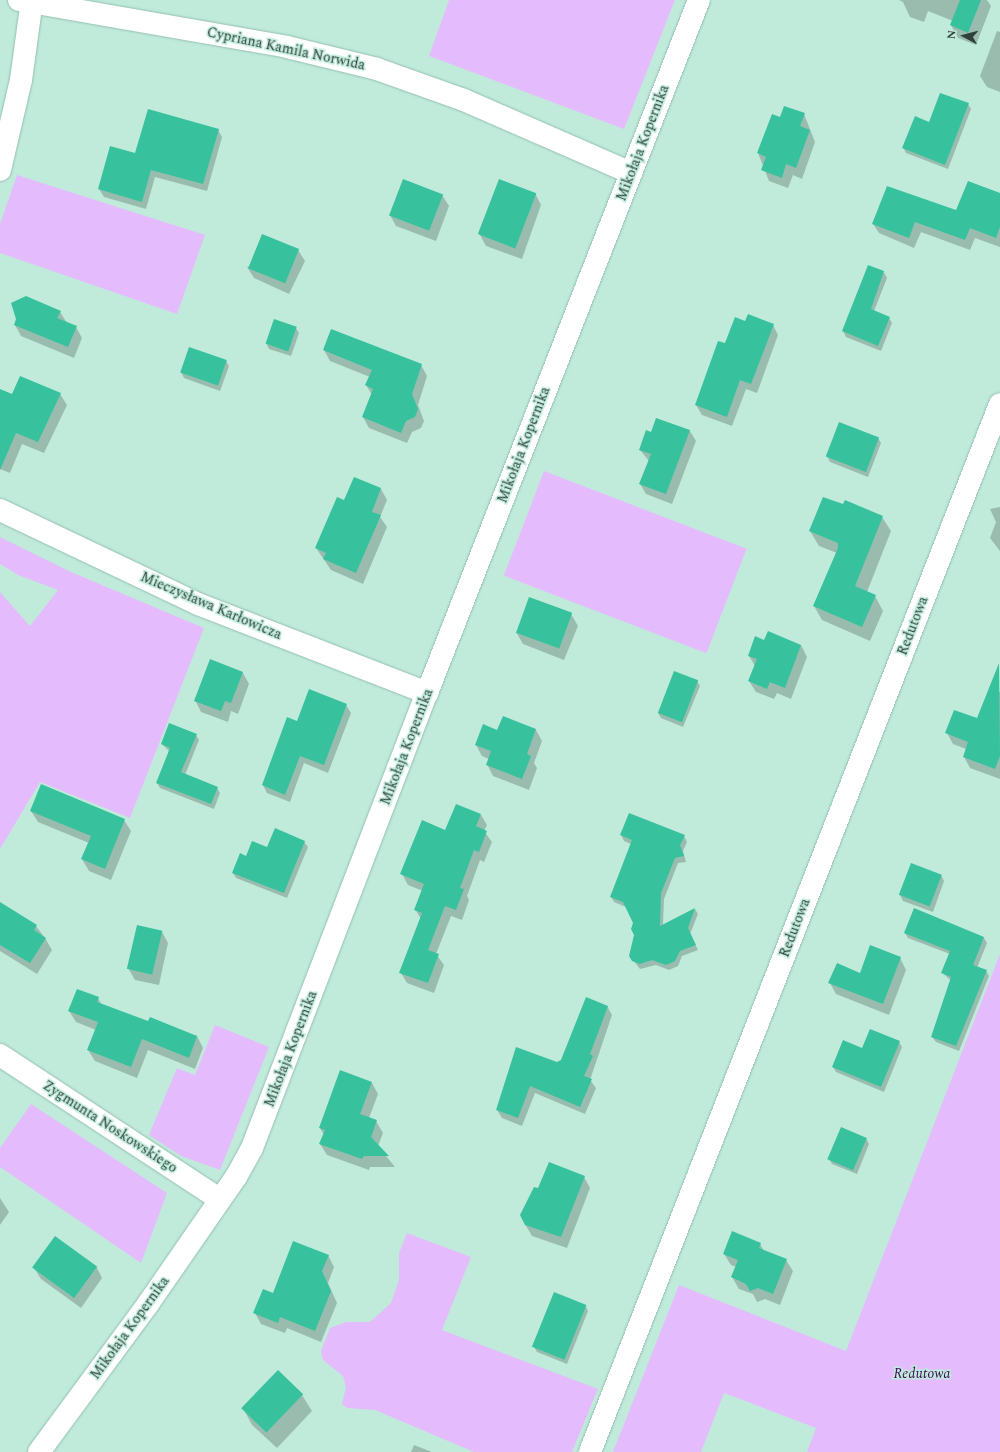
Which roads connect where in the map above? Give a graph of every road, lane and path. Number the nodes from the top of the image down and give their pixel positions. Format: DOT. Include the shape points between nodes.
graph roads {
  1 [pos="699,0"];
  2 [pos="28,1"];
  3 [pos="0,170"];
  4 [pos="631,173"];
  5 [pos="1000,404"];
  6 [pos="0,510"];
  7 [pos="427,693"];
  8 [pos="0,1055"];
  9 [pos="219,1199"];
  10 [pos="39,1452"];
  11 [pos="590,1452"];
  1 -- 4 [label="street, Mikołaja Kopernika"];
  2 -- 3 [label="street" via="21,80"];
  2 -- 4 [label="street, Cypriana Kamila Norwida" via="287,46 376,68 464,100"];
  4 -- 7 [label="street, Mikołaja Kopernika"];
  5 -- 11 [label="street, Redutowa"];
  6 -- 7 [label="street, Mieczysława Karłowicza" via="198,604"];
  7 -- 9 [label="street, Mikołaja Kopernika" via="252,1148"];
  8 -- 9 [label="street, Zygmunta Noskowskiego"];
  9 -- 10 [label="street, Mikołaja Kopernika" via="148,1304"];
}
